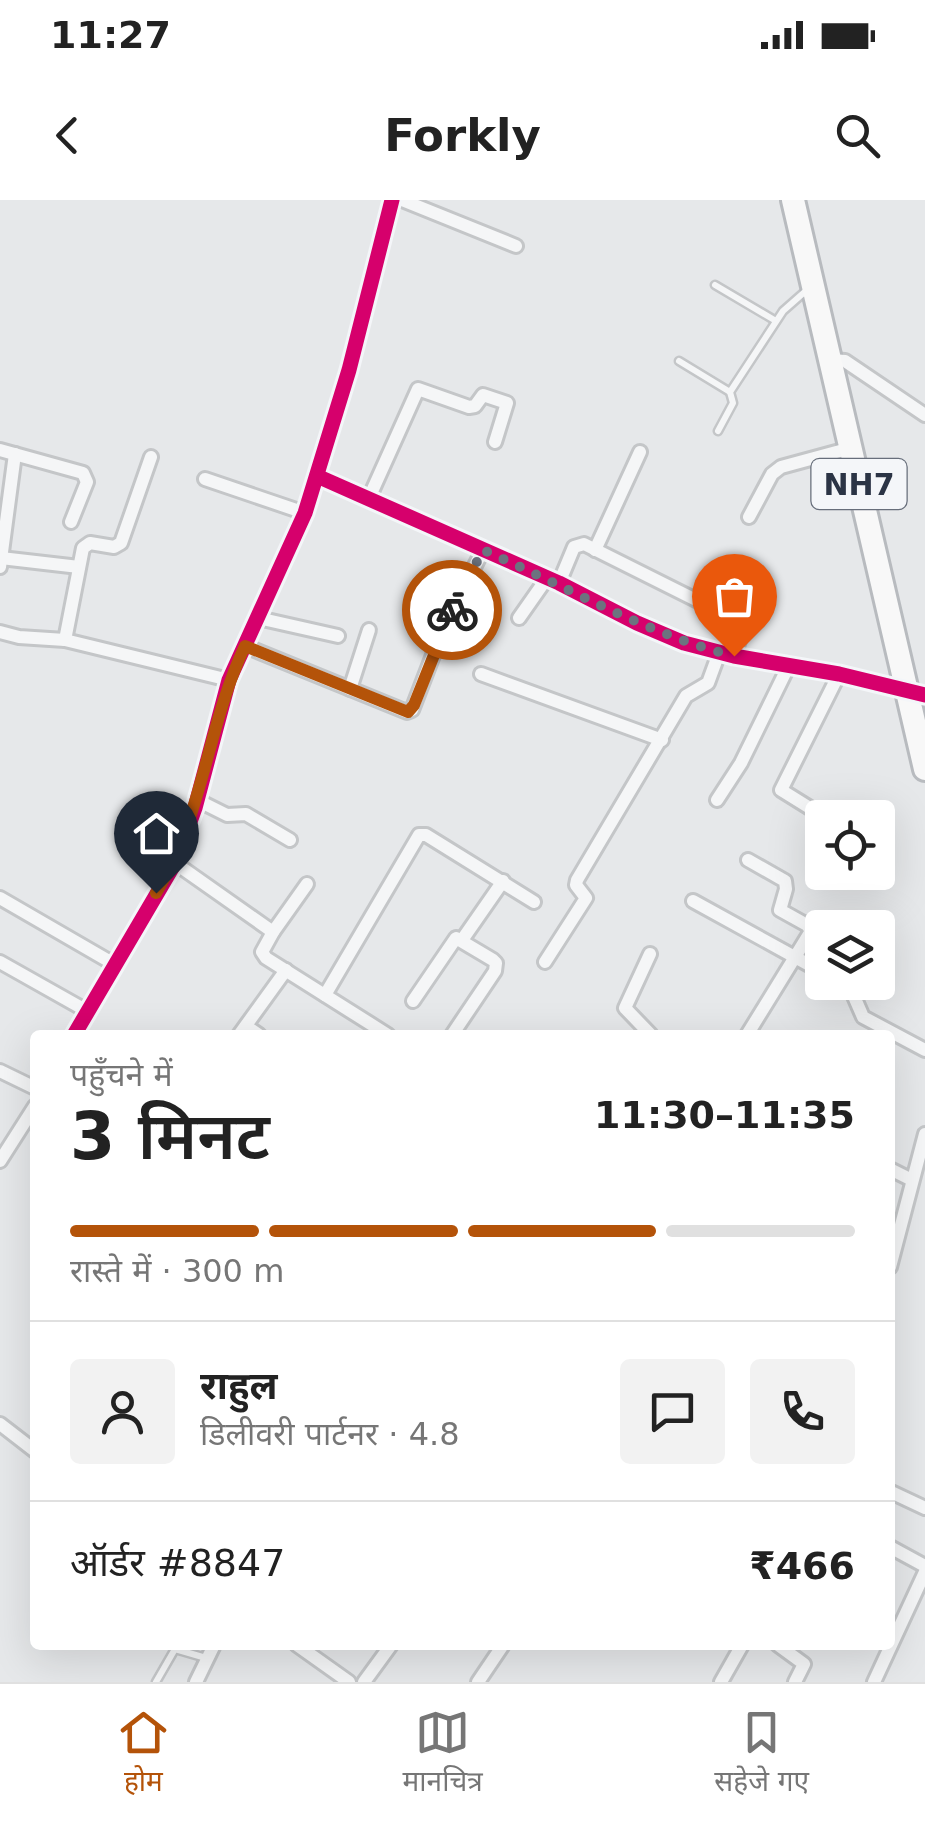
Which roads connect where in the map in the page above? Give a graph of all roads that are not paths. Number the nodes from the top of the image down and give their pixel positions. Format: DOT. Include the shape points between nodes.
graph roads {
  1 [pos="392,200"];
  2 [pos="402,200"];
  3 [pos="792,200"];
  4 [pos="516,246"];
  5 [pos="715,285"];
  6 [pos="813,285"];
  7 [pos="776,321"];
  8 [pos="836,359"];
  9 [pos="679,361"];
  10 [pos="730,392"];
  11 [pos="925,415"];
  12 [pos="718,431"];
  13 [pos="495,442"];
  14 [pos="851,448"];
  15 [pos="0,450"];
  16 [pos="640,452"];
  17 [pos="15,454"];
  18 [pos="152,457"];
  19 [pos="316,476"];
  20 [pos="205,478"];
  21 [pos="370,498"];
  22 [pos="305,513"];
  23 [pos="749,517"];
  24 [pos="72,522"];
  25 [pos="483,550"];
  26 [pos="594,550"];
  27 [pos="1,558"];
  28 [pos="0,567"];
  29 [pos="79,567"];
  30 [pos="553,580"];
  31 [pos="258,618"];
  32 [pos="519,618"];
  33 [pos="369,630"];
  34 [pos="0,632"];
  35 [pos="338,636"];
  36 [pos="65,640"];
  37 [pos="245,646"];
  38 [pos="719,652"];
  39 [pos="734,656"];
  40 [pos="789,665"];
  41 [pos="481,674"];
  42 [pos="838,674"];
  43 [pos="229,680"];
  44 [pos="350,689"];
  45 [pos="916,694"];
  46 [pos="662,740"];
  47 [pos="925,769"];
  48 [pos="197,800"];
  49 [pos="717,800"];
  50 [pos="805,805"];
  51 [pos="290,840"];
  52 [pos="748,860"];
  53 [pos="174,864"];
  54 [pos="504,882"];
  55 [pos="307,884"];
  56 [pos="0,898"];
  57 [pos="693,901"];
  58 [pos="534,902"];
  59 [pos="273,932"];
  60 [pos="462,940"];
  61 [pos="650,954"];
  62 [pos="796,956"];
  63 [pos="0,962"];
  64 [pos="545,962"];
  65 [pos="805,962"];
  66 [pos="114,964"];
  67 [pos="286,970"];
  68 [pos="325,995"];
  69 [pos="413,1000"];
  70 [pos="856,1000"];
  71 [pos="87,1011"];
  72 [pos="77,1030"];
  73 [pos="242,1030"];
  74 [pos="380,1030"];
  75 [pos="455,1030"];
  76 [pos="646,1030"];
  77 [pos="750,1030"];
  78 [pos="887,1030"];
  79 [pos="895,1034"];
  80 [pos="925,1050"];
  81 [pos="0,1071"];
  82 [pos="30,1086"];
  83 [pos="30,1114"];
  84 [pos="925,1134"];
  85 [pos="0,1161"];
  86 [pos="895,1172"];
  87 [pos="912,1180"];
  88 [pos="895,1247"];
  89 [pos="0,1424"];
  90 [pos="30,1447"];
  91 [pos="895,1494"];
  92 [pos="925,1508"];
  93 [pos="895,1550"];
  94 [pos="925,1569"];
  95 [pos="895,1635"];
  96 [pos="174,1650"];
  97 [pos="302,1650"];
  98 [pos="387,1650"];
  99 [pos="500,1650"];
  100 [pos="739,1650"];
  101 [pos="785,1650"];
  102 [pos="888,1650"];
  103 [pos="210,1652"];
  104 [pos="328,1676"];
  105 [pos="156,1682"];
  106 [pos="196,1682"];
  107 [pos="349,1682"];
  108 [pos="364,1682"];
  109 [pos="478,1682"];
  110 [pos="721,1682"];
  111 [pos="795,1682"];
  112 [pos="874,1682"];
  1 -- 19 [label="street"];
  2 -- 4 [label="street"];
  3 -- 6 [label="highway, NH7"];
  5 -- 7 [label="lane"];
  6 -- 7 [label="lane"];
  6 -- 8 [label="highway, NH7"];
  7 -- 10 [label="lane"];
  8 -- 11 [label="street"];
  8 -- 14 [label="highway, NH7"];
  9 -- 10 [label="lane"];
  10 -- 12 [label="lane" via="733,403"];
  13 -- 21 [label="street" via="507,404 483,395 469,407 418,389"];
  14 -- 23 [label="street" via="781,467"];
  14 -- 45 [label="highway, NH7"];
  15 -- 17 [label="street"];
  16 -- 26 [label="street"];
  17 -- 24 [label="street" via="84,473 87,482"];
  17 -- 27 [label="street"];
  18 -- 29 [label="street" via="121,543 86,544"];
  19 -- 21 [label="street"];
  19 -- 22 [label="street"];
  20 -- 22 [label="street"];
  21 -- 25 [label="street"];
  22 -- 31 [label="street"];
  25 -- 30 [label="street"];
  25 -- 44 [label="street" via="412,710 402,712"];
  26 -- 30 [label="street" via="574,547"];
  26 -- 39 [label="street" via="734,618 744,628"];
  27 -- 28 [label="street"];
  27 -- 29 [label="street"];
  29 -- 36 [label="street"];
  30 -- 32 [label="street"];
  30 -- 38 [label="street" via="637,623"];
  31 -- 35 [label="street"];
  31 -- 37 [label="street"];
  33 -- 44 [label="street"];
  34 -- 36 [label="street"];
  36 -- 43 [label="street"];
  37 -- 43 [label="street"];
  37 -- 44 [label="street"];
  38 -- 39 [label="street"];
  38 -- 46 [label="street" via="708,683 686,696"];
  39 -- 40 [label="street"];
  40 -- 42 [label="street"];
  40 -- 49 [label="street"];
  41 -- 46 [label="street"];
  42 -- 45 [label="street"];
  42 -- 50 [label="street" via="781,790"];
  43 -- 48 [label="street"];
  45 -- 47 [label="highway, NH7"];
  46 -- 64 [label="street" via="577,880 586,898"];
  48 -- 51 [label="street" via="227,815 246,814"];
  48 -- 53 [label="street"];
  52 -- 62 [label="street" via="784,881 780,910 810,928"];
  53 -- 59 [label="street"];
  53 -- 66 [label="street"];
  54 -- 58 [label="street"];
  54 -- 60 [label="street"];
  54 -- 68 [label="street" via="419,835"];
  55 -- 59 [label="street"];
  56 -- 66 [label="street"];
  57 -- 62 [label="street"];
  59 -- 67 [label="street" via="262,952"];
  60 -- 69 [label="street" via="453,940"];
  60 -- 75 [label="street" via="496,967"];
  61 -- 76 [label="street" via="625,1008"];
  62 -- 65 [label="street"];
  62 -- 77 [label="street"];
  63 -- 71 [label="street"];
  66 -- 71 [label="street"];
  67 -- 68 [label="street"];
  67 -- 73 [label="street"];
  68 -- 74 [label="street"];
  70 -- 78 [label="street" via="863,1017"];
  71 -- 72 [label="street"];
  79 -- 80 [label="street"];
  81 -- 82 [label="street"];
  83 -- 85 [label="street"];
  84 -- 87 [label="street"];
  86 -- 87 [label="street"];
  87 -- 88 [label="street"];
  89 -- 90 [label="street"];
  91 -- 92 [label="street"];
  93 -- 94 [label="street"];
  94 -- 95 [label="street"];
  96 -- 105 [label="lane"];
  97 -- 104 [label="street"];
  98 -- 108 [label="street"];
  99 -- 109 [label="street"];
  100 -- 110 [label="street"];
  101 -- 111 [label="street" via="804,1664"];
  102 -- 112 [label="street"];
  103 -- 106 [label="street"];
  104 -- 107 [label="street"];
}
